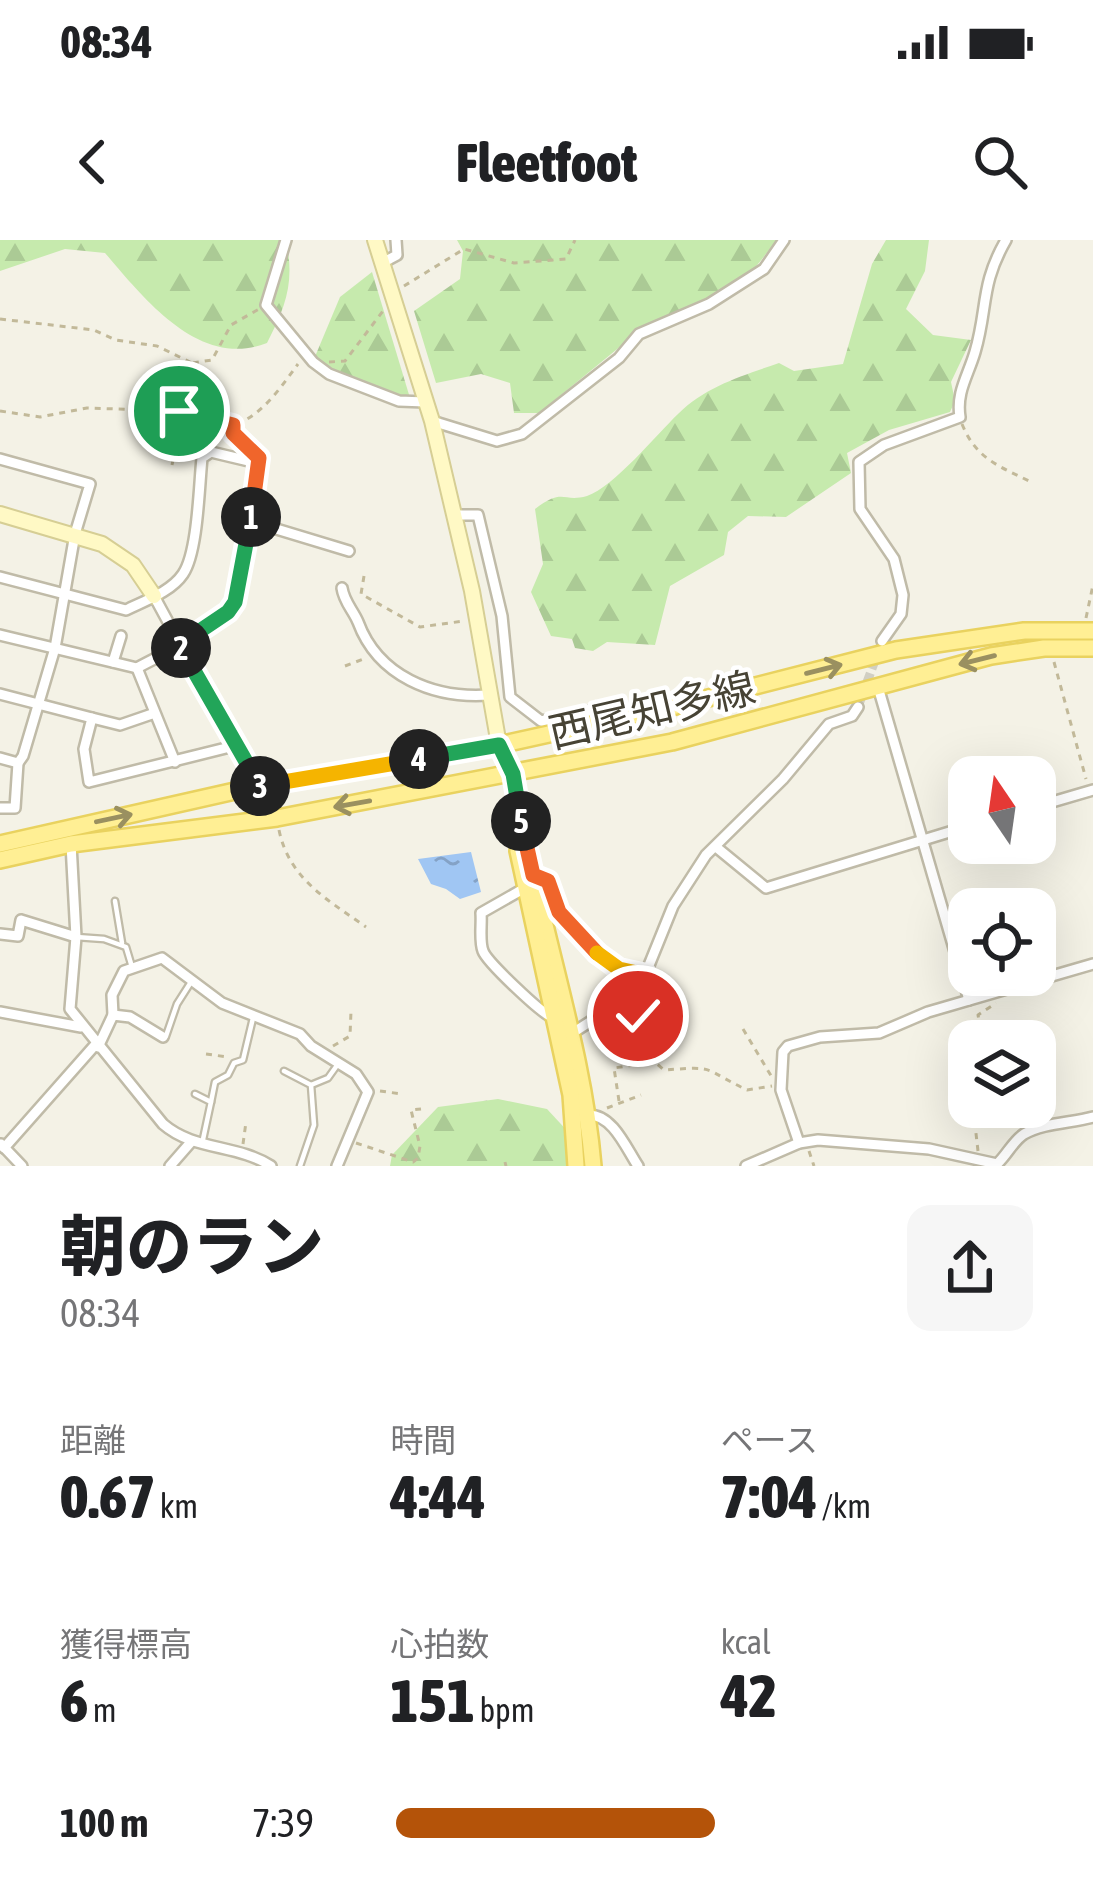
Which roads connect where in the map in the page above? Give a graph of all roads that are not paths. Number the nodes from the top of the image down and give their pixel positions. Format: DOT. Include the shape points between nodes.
graph roads {
  1 [pos="286,240"];
  2 [pos="375,240"];
  3 [pos="396,240"];
  4 [pos="784,240"];
  5 [pos="1006,240"];
  6 [pos="382,263"];
  7 [pos="425,402"];
  8 [pos="432,422"];
  9 [pos="0,459"];
  10 [pos="0,514"];
  11 [pos="454,515"];
  12 [pos="250,521"];
  13 [pos="75,534"];
  14 [pos="349,550"];
  15 [pos="0,577"];
  16 [pos="342,588"];
  17 [pos="67,595"];
  18 [pos="154,596"];
  19 [pos="1089,630"];
  20 [pos="0,635"];
  21 [pos="121,636"];
  22 [pos="882,641"];
  23 [pos="179,645"];
  24 [pos="1093,647"];
  25 [pos="56,648"];
  26 [pos="113,662"];
  27 [pos="137,668"];
  28 [pos="878,687"];
  29 [pos="0,694"];
  30 [pos="489,694"];
  31 [pos="38,704"];
  32 [pos="858,707"];
  33 [pos="152,714"];
  34 [pos="625,715"];
  35 [pos="92,718"];
  36 [pos="499,745"];
  37 [pos="234,746"];
  38 [pos="0,758"];
  39 [pos="175,762"];
  40 [pos="18,763"];
  41 [pos="508,775"];
  42 [pos="257,786"];
  43 [pos="1091,791"];
  44 [pos="1056,801"];
  45 [pos="0,808"];
  46 [pos="948,832"];
  47 [pos="922,840"];
  48 [pos="0,844"];
  49 [pos="71,844"];
  50 [pos="716,847"];
  51 [pos="0,860"];
  52 [pos="529,882"];
  53 [pos="115,902"];
  54 [pos="0,934"];
  55 [pos="76,937"];
  56 [pos="123,946"];
  57 [pos="1093,964"];
  58 [pos="131,967"];
  59 [pos="190,982"];
  60 [pos="969,1000"];
  61 [pos="0,1012"];
  62 [pos="254,1015"];
  63 [pos="112,1016"];
  64 [pos="552,1016"];
  65 [pos="81,1027"];
  66 [pos="571,1034"];
  67 [pos="163,1037"];
  68 [pos="97,1046"];
  69 [pos="339,1063"];
  70 [pos="284,1071"];
  71 [pos="311,1085"];
  72 [pos="195,1094"];
  73 [pos="211,1102"];
  74 [pos="597,1112"];
  75 [pos="1093,1117"];
  76 [pos="802,1142"];
  77 [pos="196,1143"];
  78 [pos="2,1146"];
  79 [pos="997,1165"];
  80 [pos="22,1166"];
  81 [pos="170,1166"];
  82 [pos="271,1166"];
  83 [pos="300,1166"];
  84 [pos="337,1166"];
  85 [pos="576,1166"];
  86 [pos="593,1166"];
  87 [pos="638,1166"];
  88 [pos="746,1166"];
  1 -- 7 [label="street" via="266,305 308,356 347,383"];
  2 -- 6 [label="street"];
  3 -- 6 [label="street" via="398,255"];
  4 -- 8 [label="street" via="764,268 709,304 639,334 522,434 497,441"];
  5 -- 22 [label="street" via="987,276 958,394 960,417 859,462 860,509 894,559 903,595 901,614"];
  6 -- 7 [label="street"];
  7 -- 8 [label="street"];
  8 -- 11 [label="street"];
  9 -- 13 [label="street" via="90,484"];
  10 -- 13 [label="street"];
  11 -- 30 [label="street"];
  11 -- 34 [label="street" via="478,515 502,616 509,697 541,721 621,704"];
  12 -- 14 [label="street"];
  12 -- 18 [label="street" via="254,462 211,452 202,458 188,564"];
  12 -- 23 [label="street" via="235,602"];
  13 -- 17 [label="street"];
  13 -- 18 [label="street" via="133,565"];
  15 -- 17 [label="street"];
  16 -- 30 [label="street" via="365,642 405,681"];
  17 -- 18 [label="street" via="125,610"];
  17 -- 25 [label="street"];
  18 -- 23 [label="street"];
  34 -- 19 [label="main road, 西尾知多線, one-way" via="896,650"];
  20 -- 25 [label="street"];
  21 -- 26 [label="street"];
  23 -- 27 [label="street"];
  23 -- 37 [label="street"];
  24 -- 28 [label="main road, 西尾知多線, one-way" via="991,656"];
  25 -- 26 [label="street"];
  25 -- 31 [label="street"];
  26 -- 27 [label="street"];
  27 -- 33 [label="street"];
  28 -- 41 [label="main road, 西尾知多線"];
  28 -- 47 [label="street"];
  29 -- 31 [label="street"];
  30 -- 36 [label="street"];
  31 -- 35 [label="street"];
  31 -- 40 [label="street"];
  32 -- 50 [label="street" via="829,724"];
  33 -- 35 [label="street" via="120,725"];
  33 -- 39 [label="street"];
  34 -- 36 [label="main road, 西尾知多線"];
  35 -- 39 [label="street" via="84,749 89,782"];
  36 -- 41 [label="main road"];
  36 -- 42 [label="main road, 西尾知多線"];
  37 -- 39 [label="street"];
  37 -- 42 [label="street"];
  38 -- 40 [label="street"];
  40 -- 45 [label="street" via="15,808"];
  41 -- 49 [label="main road, 西尾知多線, one-way" via="277,818"];
  41 -- 52 [label="main road"];
  48 -- 42 [label="main road, 西尾知多線, one-way"];
  43 -- 44 [label="street"];
  46 -- 47 [label="street"];
  47 -- 50 [label="street" via="766,888"];
  47 -- 60 [label="street"];
  49 -- 51 [label="main road, 西尾知多線"];
  49 -- 55 [label="street"];
  50 -- 66 [label="street" via="673,906 639,990"];
  52 -- 64 [label="main road"];
  52 -- 64 [label="street" via="482,913 482,950"];
  52 -- 66 [label="main road"];
  53 -- 56 [label="lane"];
  54 -- 55 [label="street" via="18,936 21,920"];
  55 -- 56 [label="lane"];
  55 -- 65 [label="street" via="70,1009"];
  56 -- 58 [label="lane"];
  57 -- 60 [label="street"];
  58 -- 59 [label="street" via="162,958"];
  58 -- 63 [label="street" via="112,995"];
  59 -- 62 [label="street"];
  59 -- 67 [label="lane"];
  60 -- 76 [label="street" via="879,1033 797,1042 783,1052 779,1088"];
  61 -- 65 [label="street"];
  62 -- 69 [label="street" via="300,1034"];
  62 -- 73 [label="lane" via="243,1060 214,1082"];
  63 -- 67 [label="street"];
  63 -- 68 [label="street"];
  64 -- 85 [label="main road" via="572,1095"];
  65 -- 68 [label="street"];
  66 -- 74 [label="main road"];
  68 -- 77 [label="street" via="163,1124"];
  68 -- 78 [label="street"];
  69 -- 71 [label="lane"];
  69 -- 84 [label="street" via="368,1091"];
  70 -- 71 [label="lane"];
  71 -- 83 [label="lane" via="314,1125"];
  72 -- 73 [label="lane"];
  73 -- 77 [label="lane"];
  74 -- 86 [label="main road"];
  74 -- 87 [label="street"];
  75 -- 79 [label="street" via="1028,1132"];
  76 -- 79 [label="street" via="929,1150"];
  76 -- 88 [label="street"];
  77 -- 81 [label="street"];
  77 -- 82 [label="street"];
  78 -- 80 [label="street"];
}
